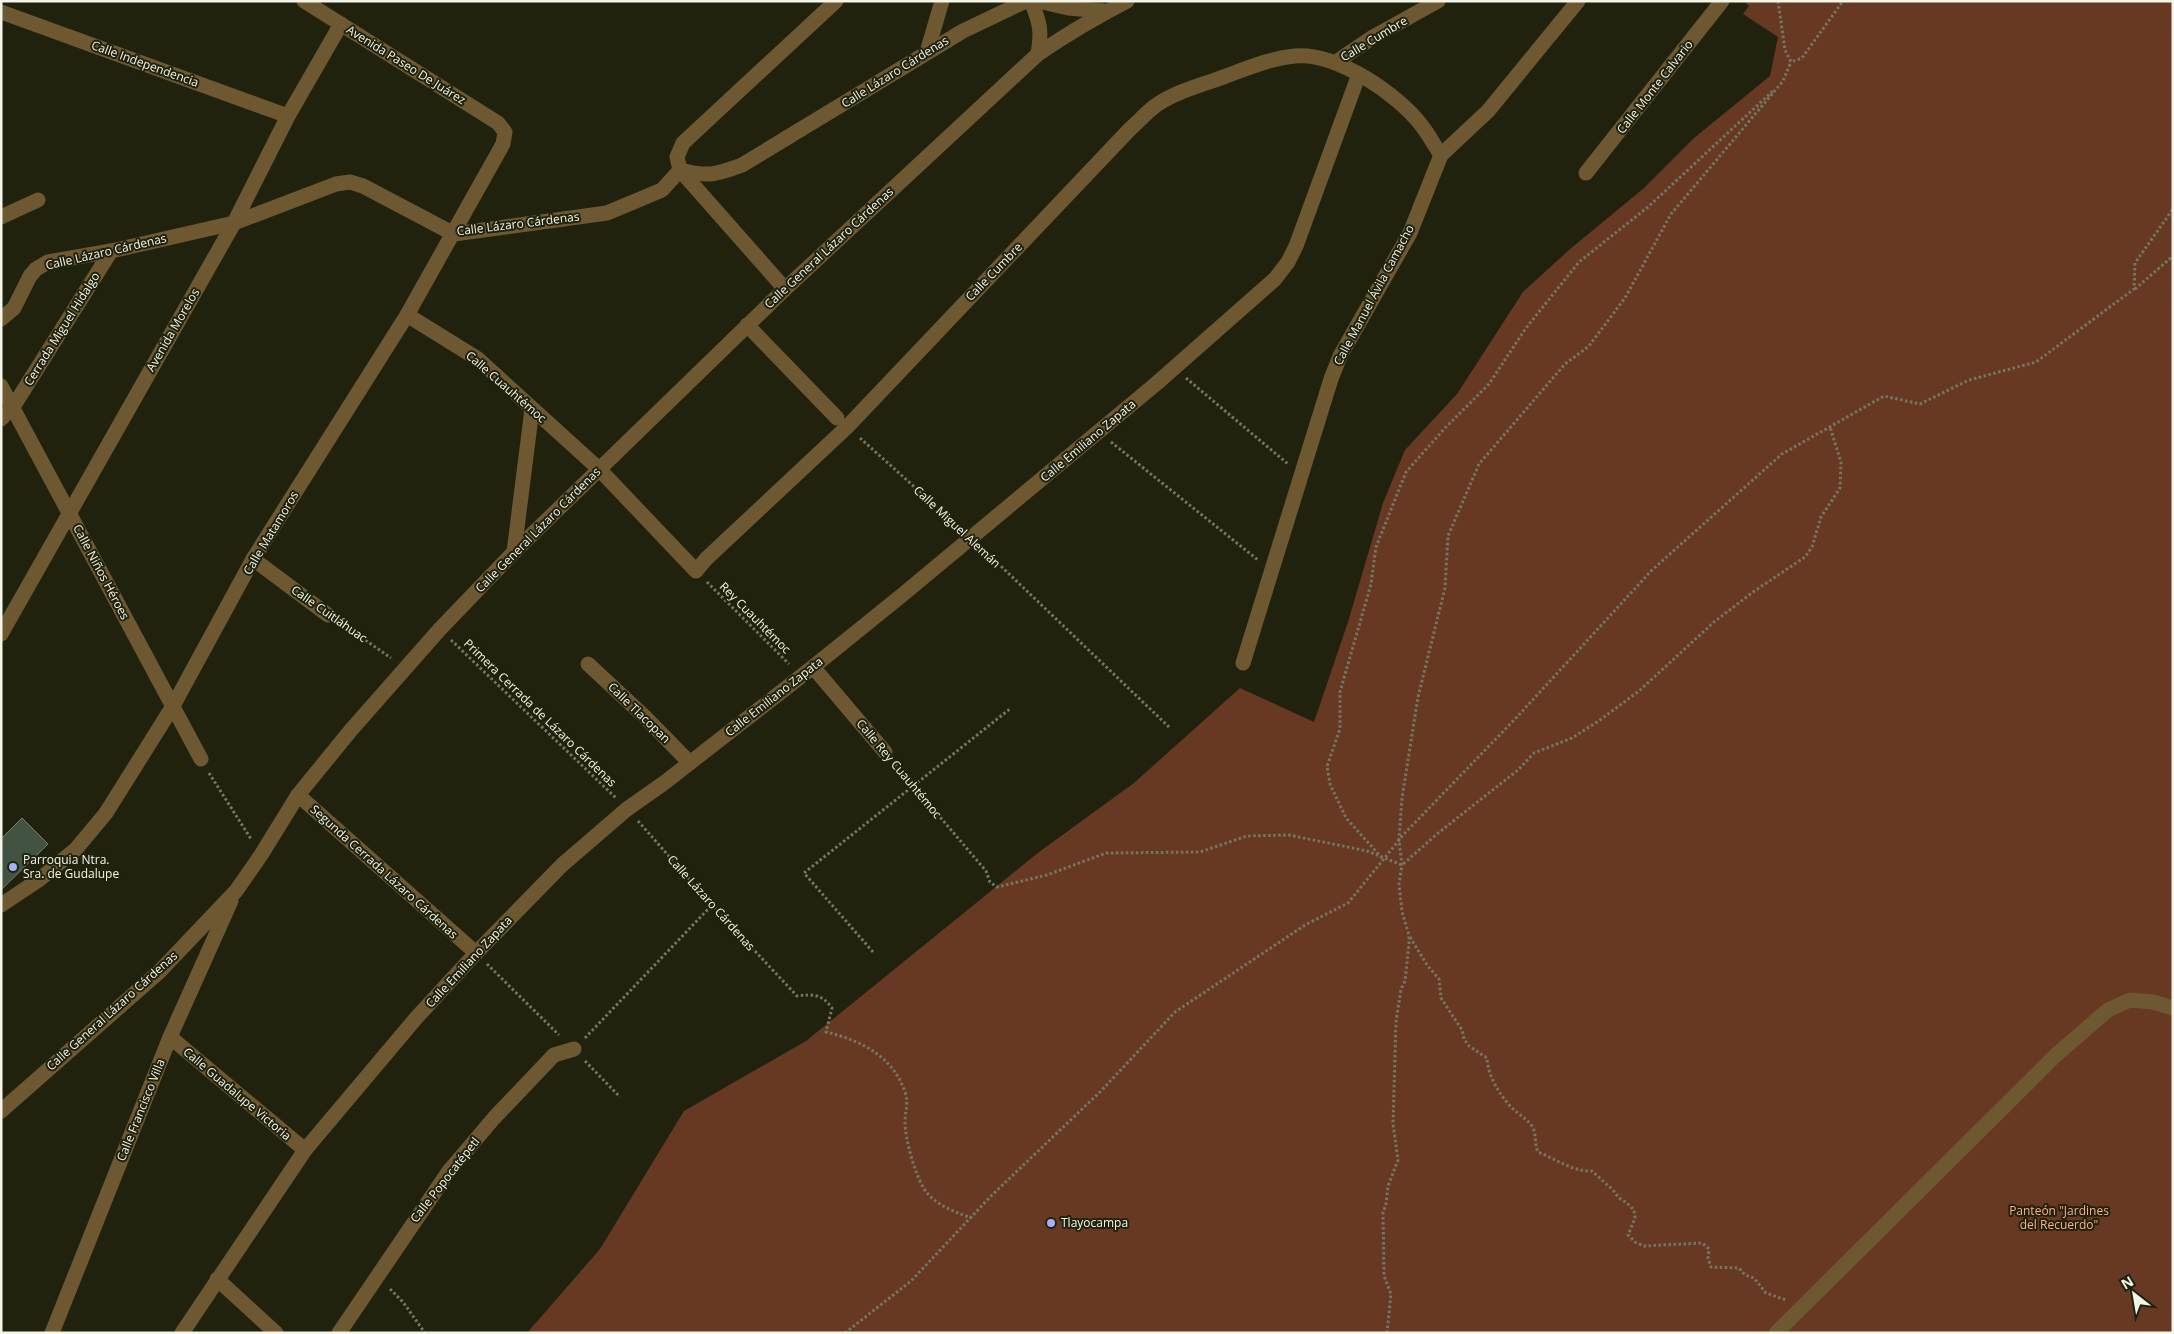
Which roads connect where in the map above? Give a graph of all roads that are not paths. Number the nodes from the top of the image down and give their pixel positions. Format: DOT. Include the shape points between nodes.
graph roads {
  1 [pos="304,1"];
  2 [pos="836,1"];
  3 [pos="942,1"];
  4 [pos="1026,1"];
  5 [pos="1031,1"];
  6 [pos="1038,1"];
  7 [pos="1127,1"];
  8 [pos="1438,1"];
  9 [pos="1578,1"];
  10 [pos="1722,1"];
  11 [pos="1104,11"];
  12 [pos="1,12"];
  13 [pos="341,24"];
  14 [pos="927,52"];
  15 [pos="1038,54"];
  16 [pos="1336,62"];
  17 [pos="1358,74"];
  18 [pos="288,116"];
  19 [pos="506,132"];
  20 [pos="1441,154"];
  21 [pos="680,170"];
  22 [pos="1586,173"];
  23 [pos="38,200"];
  24 [pos="1,217"];
  25 [pos="234,223"];
  26 [pos="454,234"];
  27 [pos="111,251"];
  28 [pos="785,289"];
  29 [pos="406,315"];
  30 [pos="1,319"];
  31 [pos="747,325"];
  32 [pos="1,386"];
  33 [pos="13,407"];
  34 [pos="532,409"];
  35 [pos="1,419"];
  36 [pos="842,422"];
  37 [pos="599,469"];
  38 [pos="69,512"];
  39 [pos="514,552"];
  40 [pos="253,559"];
  41 [pos="328,615"];
  42 [pos="1,634"];
  43 [pos="1243,663"];
  44 [pos="588,664"];
  45 [pos="807,672"];
  46 [pos="173,706"];
  47 [pos="884,752"];
  48 [pos="201,759"];
  49 [pos="690,763"];
  50 [pos="298,794"];
  51 [pos="236,891"];
  52 [pos="1,905"];
  53 [pos="476,953"];
  54 [pos="2173,1008"];
  55 [pos="170,1037"];
  56 [pos="574,1049"];
  57 [pos="1,1111"];
  58 [pos="305,1150"];
  59 [pos="217,1279"];
  60 [pos="52,1333"];
  61 [pos="182,1333"];
  62 [pos="276,1333"];
  63 [pos="338,1333"];
  64 [pos="1776,1333"];
  1 -- 13 [label="street, Avenida Paseo De Juárez"];
  2 -- 21 [label="street" via="683,143 678,157"];
  3 -- 14 [label="street"];
  4 -- 14 [label="street, Calle Lázaro Cárdenas" via="980,21"];
  5 -- 15 [label="street" via="1040,25"];
  6 -- 11 [label="street"];
  7 -- 11 [label="street, Calle General Lázaro Cárdenas"];
  8 -- 16 [label="street, Calle Cumbre"];
  9 -- 20 [label="street, Calle Manuel Ávila Camacho" via="1488,111"];
  10 -- 22 [label="street, Calle Monte Calvario"];
  11 -- 15 [label="street, Calle General Lázaro Cárdenas"];
  12 -- 18 [label="street, Calle Independencia"];
  13 -- 18 [label="street, Avenida Morelos"];
  13 -- 19 [label="street, Avenida Paseo De Juárez" via="498,122"];
  14 -- 21 [label="street, Calle Lázaro Cárdenas" via="742,165 712,175"];
  15 -- 28 [label="street, Calle General Lázaro Cárdenas"];
  16 -- 17 [label="street, Calle Cumbre"];
  16 -- 36 [label="street, Calle Cumbre" via="1317,56 1296,55 1272,60 1182,92 1156,106"];
  17 -- 20 [label="street, Calle Cumbre" via="1389,95 1421,124"];
  17 -- 45 [label="street, Calle Emiliano Zapata" via="1296,246 1275,279 1099,432"];
  18 -- 25 [label="street, Avenida Morelos"];
  19 -- 26 [label="street, Calle Matamoros" via="503,144"];
  20 -- 43 [label="street, Calle Manuel Ávila Camacho" via="1410,233 1340,356"];
  21 -- 26 [label="street, Calle Lázaro Cárdenas" via="662,190 607,213"];
  21 -- 28 [label="street"];
  23 -- 24 [label="street"];
  25 -- 26 [label="street, Calle Lázaro Cárdenas" via="336,184 350,182"];
  25 -- 27 [label="street, Calle Lázaro Cárdenas"];
  25 -- 38 [label="street, Avenida Morelos"];
  26 -- 29 [label="street, Calle Matamoros"];
  27 -- 30 [label="street, Calle Lázaro Cárdenas" via="48,262 36,269 14,308"];
  27 -- 33 [label="street, Cerrada Miguel Hidalgo"];
  28 -- 31 [label="street, Calle General Lázaro Cárdenas"];
  29 -- 34 [label="street, Calle Cuauhtémoc" via="478,359"];
  29 -- 40 [label="street, Calle Matamoros"];
  31 -- 36 [label="street"];
  31 -- 37 [label="street, Calle General Lázaro Cárdenas"];
  32 -- 33 [label="street, Calle Niños Héroes"];
  33 -- 35 [label="street, Cerrada Miguel Hidalgo"];
  33 -- 38 [label="street, Calle Niños Héroes"];
  34 -- 37 [label="street, Calle Cuauhtémoc"];
  34 -- 39 [label="street"];
  36 -- 37 [label="street, Calle Cumbre" via="696,571"];
  37 -- 39 [label="street, Calle General Lázaro Cárdenas"];
  38 -- 42 [label="street, Avenida Morelos"];
  38 -- 46 [label="street, Calle Niños Héroes"];
  39 -- 50 [label="street, Calle General Lázaro Cárdenas" via="440,629"];
  40 -- 41 [label="street, Calle Cuitláhuac"];
  40 -- 46 [label="street, Calle Matamoros"];
  44 -- 49 [label="street, Calle Tlacopan"];
  45 -- 47 [label="street, Calle Rey Cuauhtémoc"];
  45 -- 49 [label="street, Calle Emiliano Zapata"];
  46 -- 48 [label="street, Calle Niños Héroes"];
  46 -- 52 [label="street, Calle Matamoros" via="106,813 76,849"];
  49 -- 53 [label="street, Calle Emiliano Zapata" via="627,809 562,865"];
  50 -- 51 [label="street, Calle General Lázaro Cárdenas"];
  50 -- 53 [label="street, Segunda Cerrada Lázaro Cárdenas"];
  51 -- 55 [label="street, Calle Francisco Villa"];
  51 -- 57 [label="street, Calle General Lázaro Cárdenas" via="159,972"];
  53 -- 58 [label="street, Calle Emiliano Zapata" via="417,1017"];
  54 -- 64 [label="street" via="2130,1000 2108,1010 2056,1056"];
  55 -- 58 [label="street, Calle Guadalupe Victoria"];
  55 -- 60 [label="street, Calle Francisco Villa"];
  56 -- 63 [label="street, Calle Popocatépetl" via="554,1055 449,1171"];
  58 -- 59 [label="street, Calle Emiliano Zapata"];
  59 -- 61 [label="street, Calle Emiliano Zapata"];
  59 -- 62 [label="street"];
}
